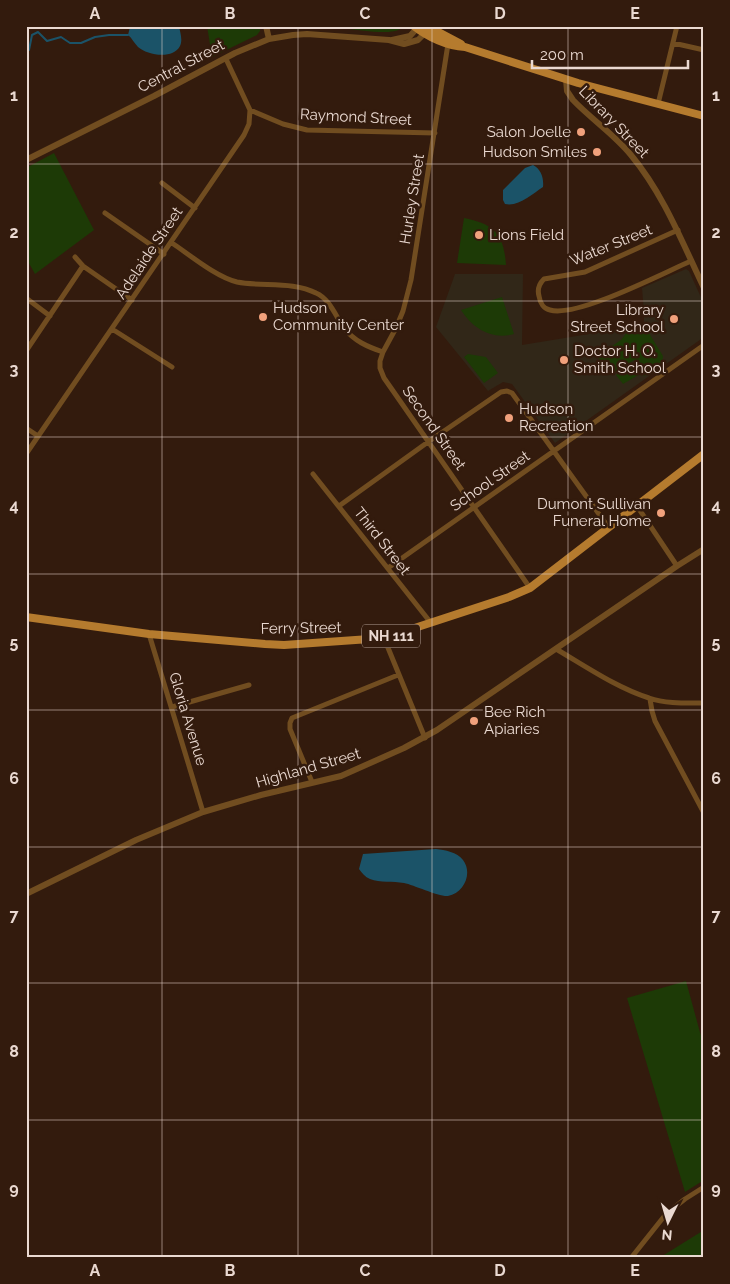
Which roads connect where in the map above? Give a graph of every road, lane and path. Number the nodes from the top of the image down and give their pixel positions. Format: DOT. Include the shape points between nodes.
graph roads {
  1 [pos="266,26"];
  2 [pos="677,26"];
  3 [pos="416,27"];
  4 [pos="427,29"];
  5 [pos="270,39"];
  6 [pos="389,40"];
  7 [pos="673,43"];
  8 [pos="448,44"];
  9 [pos="465,47"];
  10 [pos="704,50"];
  11 [pos="226,59"];
  12 [pos="566,79"];
  13 [pos="658,104"];
  14 [pos="250,110"];
  15 [pos="704,116"];
  16 [pos="435,133"];
  17 [pos="26,160"];
  18 [pos="162,183"];
  19 [pos="195,208"];
  20 [pos="105,213"];
  21 [pos="678,230"];
  22 [pos="172,243"];
  23 [pos="164,254"];
  24 [pos="75,258"];
  25 [pos="691,261"];
  26 [pos="83,266"];
  27 [pos="704,288"];
  28 [pos="26,298"];
  29 [pos="132,300"];
  30 [pos="50,316"];
  31 [pos="112,330"];
  32 [pos="704,345"];
  33 [pos="26,351"];
  34 [pos="383,352"];
  35 [pos="172,368"];
  36 [pos="26,428"];
  37 [pos="38,436"];
  38 [pos="428,442"];
  39 [pos="554,450"];
  40 [pos="26,454"];
  41 [pos="704,454"];
  42 [pos="314,474"];
  43 [pos="339,506"];
  44 [pos="636,506"];
  45 [pos="475,508"];
  46 [pos="609,528"];
  47 [pos="704,549"];
  48 [pos="677,566"];
  49 [pos="388,568"];
  50 [pos="530,588"];
  51 [pos="26,617"];
  52 [pos="431,623"];
  53 [pos="149,634"];
  54 [pos="384,638"];
  55 [pos="556,649"];
  56 [pos="398,675"];
  57 [pos="249,685"];
  58 [pos="650,699"];
  59 [pos="704,703"];
  60 [pos="172,707"];
  61 [pos="424,738"];
  62 [pos="312,782"];
  63 [pos="203,812"];
  64 [pos="704,813"];
  65 [pos="26,894"];
  66 [pos="704,1187"];
  67 [pos="631,1258"];
  1 -- 5 [label="street"];
  2 -- 7 [label="street"];
  3 -- 4 [label="main road, Central Street"];
  3 -- 6 [label="street, Central Street" via="407,38"];
  4 -- 6 [label="street, Central Street" via="418,40 409,43"];
  4 -- 8 [label="main road, Central Street"];
  4 -- 9 [label="main road, Central Street"];
  5 -- 6 [label="street, Central Street" via="307,34"];
  5 -- 11 [label="street, Central Street"];
  7 -- 10 [label="street"];
  7 -- 13 [label="street"];
  8 -- 9 [label="main road, Central Street"];
  8 -- 16 [label="street, Hurley Street"];
  9 -- 12 [label="main road, Central Street"];
  11 -- 14 [label="street"];
  11 -- 17 [label="street, Central Street"];
  12 -- 13 [label="main road, Central Street"];
  12 -- 21 [label="street, Library Street" via="567,91 573,100 637,163 664,202"];
  13 -- 15 [label="main road, Central Street"];
  14 -- 16 [label="street, Raymond Street" via="307,130"];
  14 -- 19 [label="street, Adelaide Street" via="244,135"];
  16 -- 34 [label="street, Hurley Street" via="411,280 403,311"];
  18 -- 19 [label="street"];
  19 -- 22 [label="street, Adelaide Street"];
  20 -- 23 [label="street"];
  21 -- 25 [label="street, Library Street"];
  21 -- 25 [label="street, Water Street" via="585,272 544,279 539,287 539,298 546,308 554,311 588,306"];
  22 -- 23 [label="street, Adelaide Street"];
  22 -- 34 [label="street" via="231,280 300,288 320,294 349,334"];
  23 -- 29 [label="street, Adelaide Street"];
  24 -- 26 [label="street"];
  25 -- 27 [label="street, Library Street"];
  26 -- 29 [label="street"];
  26 -- 30 [label="street"];
  28 -- 30 [label="street"];
  29 -- 31 [label="street, Adelaide Street"];
  30 -- 33 [label="street"];
  31 -- 35 [label="street"];
  31 -- 37 [label="street, Adelaide Street"];
  32 -- 39 [label="street, School Street"];
  34 -- 38 [label="street, Second Street" via="380,368 384,378"];
  36 -- 37 [label="street"];
  37 -- 40 [label="street, Adelaide Street"];
  38 -- 39 [label="street" via="507,390"];
  38 -- 43 [label="street"];
  38 -- 45 [label="street, Second Street"];
  39 -- 45 [label="street, School Street"];
  39 -- 46 [label="street"];
  41 -- 44 [label="main road, Ferry Street / NH 111"];
  42 -- 43 [label="street, Third Street"];
  43 -- 49 [label="street, Third Street"];
  44 -- 46 [label="main road, Ferry Street / NH 111"];
  44 -- 48 [label="street"];
  45 -- 49 [label="street, School Street"];
  45 -- 50 [label="street, Second Street"];
  46 -- 50 [label="main road, Ferry Street / NH 111"];
  47 -- 48 [label="street, Highland Street"];
  48 -- 55 [label="street, Highland Street"];
  49 -- 52 [label="street, Third Street"];
  50 -- 52 [label="main road, Ferry Street / NH 111"];
  51 -- 53 [label="main road, Ferry Street / NH 111"];
  52 -- 54 [label="main road, Ferry Street / NH 111"];
  53 -- 54 [label="main road, Ferry Street / NH 111" via="274,645"];
  53 -- 60 [label="street, Gloria Avenue"];
  54 -- 56 [label="street"];
  55 -- 58 [label="street"];
  55 -- 61 [label="street, Highland Street"];
  56 -- 61 [label="street"];
  56 -- 62 [label="street" via="292,718 290,730"];
  57 -- 60 [label="street"];
  58 -- 59 [label="street"];
  58 -- 64 [label="street" via="656,721"];
  60 -- 63 [label="street, Gloria Avenue"];
  61 -- 62 [label="street, Highland Street" via="341,776"];
  62 -- 63 [label="street, Highland Street"];
  63 -- 65 [label="street, Highland Street" via="136,840"];
  66 -- 67 [label="street" via="666,1214"];
}
